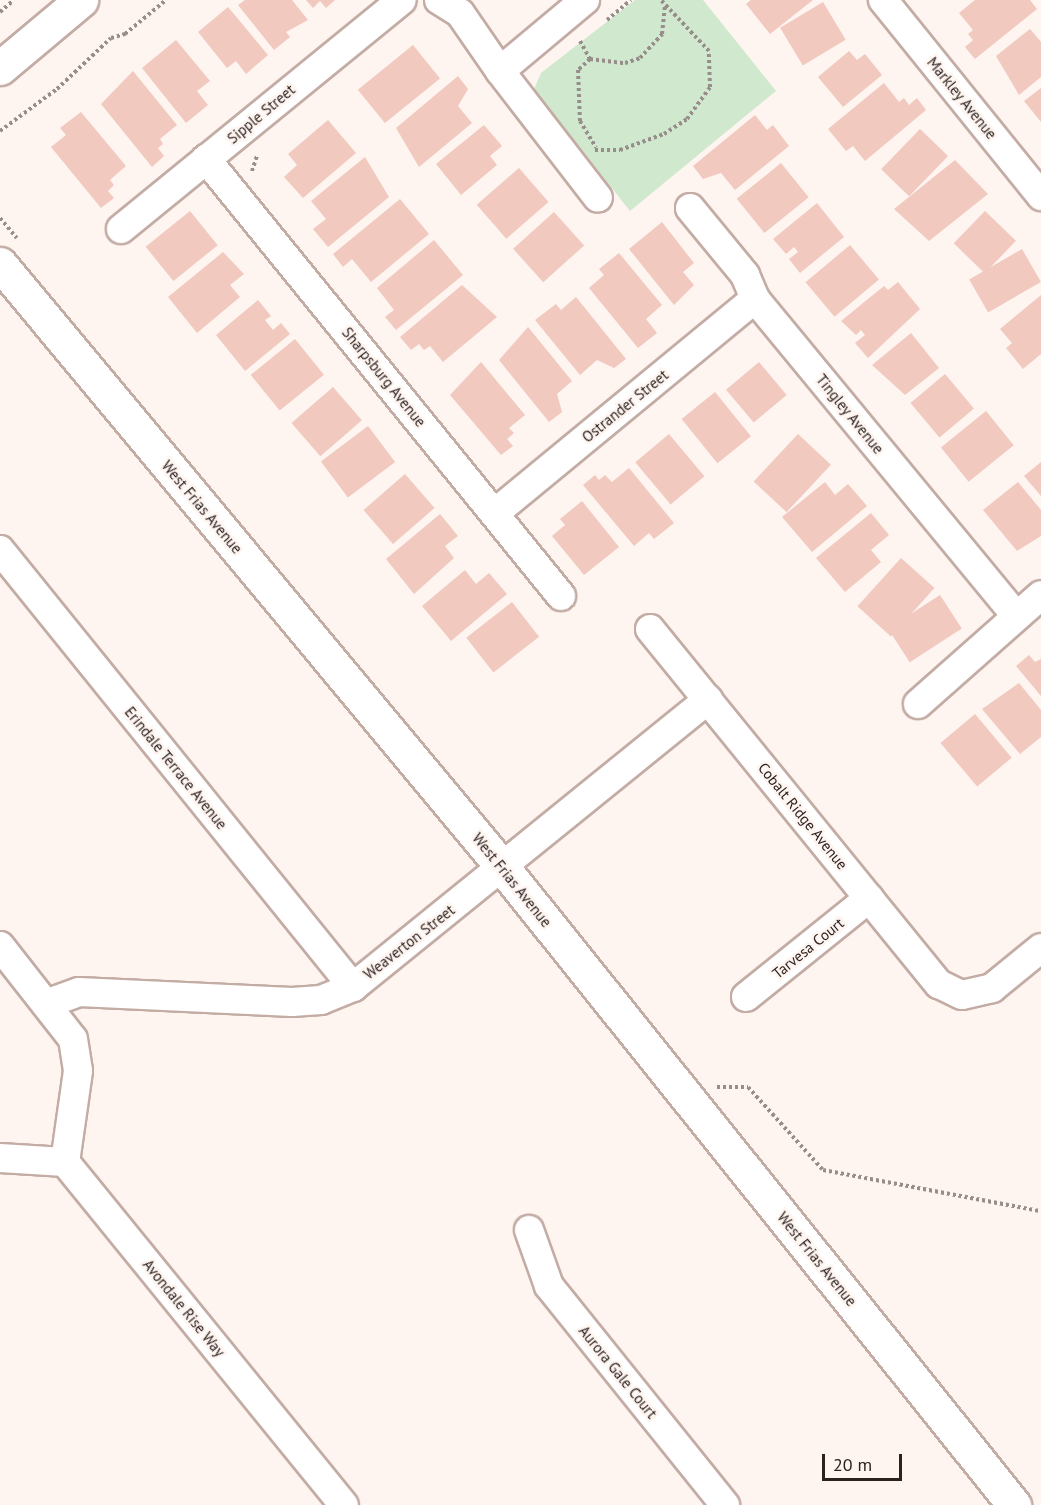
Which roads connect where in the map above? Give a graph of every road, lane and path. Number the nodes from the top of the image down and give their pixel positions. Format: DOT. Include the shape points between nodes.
graph roads {
  1 [pos="14,0"];
  2 [pos="81,0"];
  3 [pos="166,0"];
  4 [pos="402,0"];
  5 [pos="439,0"];
  6 [pos="585,0"];
  7 [pos="660,0"];
  8 [pos="883,0"];
  9 [pos="665,7"];
  10 [pos="0,12"];
  11 [pos="578,43"];
  12 [pos="590,59"];
  13 [pos="0,68"];
  14 [pos="500,71"];
  15 [pos="0,131"];
  16 [pos="265,148"];
  17 [pos="596,149"];
  18 [pos="586,157"];
  19 [pos="206,159"];
  20 [pos="253,177"];
  21 [pos="1041,196"];
  22 [pos="598,198"];
  23 [pos="690,208"];
  24 [pos="0,218"];
  25 [pos="121,229"];
  26 [pos="10,253"];
  27 [pos="755,299"];
  28 [pos="495,513"];
  29 [pos="0,550"];
  30 [pos="1041,595"];
  31 [pos="561,596"];
  32 [pos="1016,616"];
  33 [pos="650,628"];
  34 [pos="708,700"];
  35 [pos="918,704"];
  36 [pos="503,868"];
  37 [pos="869,898"];
  38 [pos="0,946"];
  39 [pos="1041,948"];
  40 [pos="352,987"];
  41 [pos="746,997"];
  42 [pos="46,1004"];
  43 [pos="680,1088"];
  44 [pos="0,1158"];
  45 [pos="65,1162"];
  46 [pos="1041,1211"];
  47 [pos="529,1230"];
  48 [pos="344,1505"];
  49 [pos="725,1505"];
  50 [pos="1014,1505"];
  1 -- 10 [label="path"];
  2 -- 13 [label="street"];
  3 -- 15 [label="path" via="125,34 111,38 57,89"];
  4 -- 19 [label="street, Sipple Street"];
  5 -- 14 [label="street" via="460,13"];
  6 -- 14 [label="street"];
  7 -- 9 [label="path"];
  8 -- 21 [label="street, Markley Avenue"];
  9 -- 12 [label="path" via="662,34 640,58 625,63"];
  9 -- 17 [label="path" via="709,51 710,87 687,119 664,134 620,150"];
  11 -- 12 [label="path"];
  12 -- 17 [label="path" via="578,70 579,110 582,133 593,138"];
  14 -- 22 [label="street"];
  16 -- 20 [label="path" via="255,158"];
  17 -- 18 [label="path"];
  19 -- 25 [label="street, Sipple Street"];
  19 -- 28 [label="street, Sharpsburg Avenue"];
  23 -- 27 [label="street, Tingley Avenue" via="745,275"];
  24 -- 26 [label="path"];
  26 -- 36 [label="street, West Frias Avenue"];
  27 -- 28 [label="street, Ostrander Street"];
  27 -- 32 [label="street, Tingley Avenue"];
  28 -- 31 [label="street, Sharpsburg Avenue"];
  29 -- 40 [label="street, Erindale Terrace Avenue"];
  30 -- 32 [label="street"];
  32 -- 35 [label="street" via="1001,636"];
  33 -- 34 [label="street, Cobalt Ridge Avenue"];
  34 -- 36 [label="street, Weaverton Street"];
  34 -- 37 [label="street, Cobalt Ridge Avenue"];
  36 -- 40 [label="street, Weaverton Street"];
  36 -- 43 [label="street, West Frias Avenue"];
  37 -- 39 [label="street, Cobalt Ridge Avenue" via="939,984 962,995 992,988"];
  37 -- 41 [label="street, Tarvesa Court"];
  38 -- 42 [label="street"];
  40 -- 42 [label="street, Weaverton Street" via="321,999 292,1002 78,992"];
  42 -- 45 [label="street" via="68,1029 77,1052"];
  43 -- 46 [label="path" via="748,1087 824,1170"];
  43 -- 50 [label="street, West Frias Avenue"];
  44 -- 45 [label="street"];
  45 -- 48 [label="street, Avondale Rise Way"];
  47 -- 49 [label="street, Aurora Gale Court" via="549,1286"];
}
